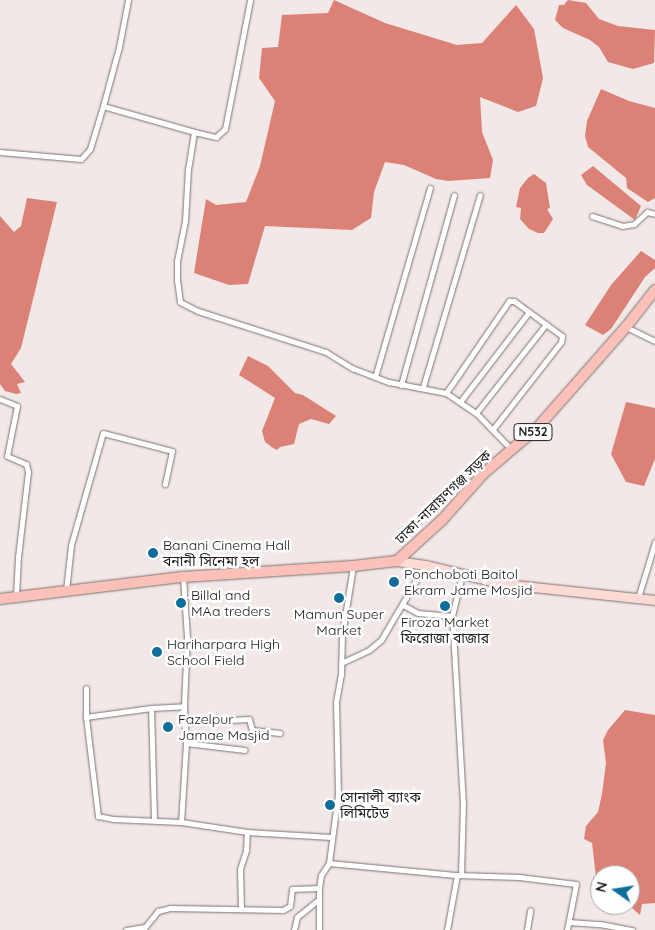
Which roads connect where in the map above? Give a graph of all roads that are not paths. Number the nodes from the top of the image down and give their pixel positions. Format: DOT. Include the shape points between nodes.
graph roads {
  1 [pos="128,0"];
  2 [pos="250,0"];
  3 [pos="103,106"];
  4 [pos="194,132"];
  5 [pos="0,152"];
  6 [pos="430,188"];
  7 [pos="454,195"];
  8 [pos="480,195"];
  9 [pos="655,214"];
  10 [pos="592,216"];
  11 [pos="655,290"];
  12 [pos="529,312"];
  13 [pos="546,324"];
  14 [pos="626,327"];
  15 [pos="655,341"];
  16 [pos="375,376"];
  17 [pos="402,384"];
  18 [pos="423,387"];
  19 [pos="446,393"];
  20 [pos="0,399"];
  21 [pos="460,402"];
  22 [pos="476,413"];
  23 [pos="493,429"];
  24 [pos="512,451"];
  25 [pos="165,484"];
  26 [pos="655,542"];
  27 [pos="397,561"];
  28 [pos="425,565"];
  29 [pos="353,566"];
  30 [pos="462,574"];
  31 [pos="183,578"];
  32 [pos="66,591"];
  33 [pos="16,597"];
  34 [pos="638,598"];
  35 [pos="0,600"];
  36 [pos="655,600"];
  37 [pos="403,605"];
  38 [pos="452,616"];
  39 [pos="341,663"];
  40 [pos="86,688"];
  41 [pos="184,706"];
  42 [pos="151,708"];
  43 [pos="86,717"];
  44 [pos="186,722"];
  45 [pos="280,733"];
  46 [pos="186,743"];
  47 [pos="245,750"];
  48 [pos="154,820"];
  49 [pos="181,822"];
  50 [pos="247,832"];
  51 [pos="331,837"];
  52 [pos="329,863"];
  53 [pos="459,875"];
  54 [pos="319,888"];
  55 [pos="319,899"];
  56 [pos="241,909"];
  57 [pos="530,910"];
  58 [pos="569,922"];
  59 [pos="126,930"];
  60 [pos="294,930"];
  61 [pos="319,930"];
  62 [pos="446,930"];
  63 [pos="527,930"];
  64 [pos="567,930"];
  65 [pos="632,930"];
  1 -- 3 [label="street"];
  2 -- 4 [label="street" via="225,129 216,137"];
  3 -- 4 [label="street"];
  3 -- 5 [label="street" via="90,149 81,159"];
  4 -- 16 [label="street" via="188,168 186,221 177,261 180,302 198,311 326,352 352,368"];
  6 -- 16 [label="street"];
  7 -- 17 [label="street"];
  8 -- 18 [label="street"];
  9 -- 10 [label="street" via="647,212 634,224 622,226"];
  11 -- 14 [label="highway, ঢাকা-নারায়ণগঞ্জ সড়ক / N532"];
  12 -- 13 [label="street"];
  12 -- 19 [label="street" via="509,301"];
  12 -- 21 [label="street"];
  13 -- 22 [label="street"];
  13 -- 23 [label="street" via="562,339"];
  14 -- 15 [label="street"];
  14 -- 24 [label="highway, ঢাকা-নারায়ণগঞ্জ সড়ক / N532" via="538,427"];
  16 -- 17 [label="street"];
  17 -- 18 [label="street"];
  18 -- 19 [label="street"];
  19 -- 21 [label="street"];
  20 -- 33 [label="street" via="17,406 7,456 26,464 28,472"];
  21 -- 22 [label="street"];
  22 -- 23 [label="street"];
  23 -- 24 [label="street"];
  24 -- 27 [label="highway, ঢাকা-নারায়ণগঞ্জ সড়ক / N532" via="483,474 443,519"];
  25 -- 32 [label="street" via="172,451 103,433 71,545"];
  26 -- 34 [label="street"];
  27 -- 28 [label="main road"];
  27 -- 29 [label="highway, ঢাকা-নারায়ণগঞ্জ সড়ক"];
  28 -- 30 [label="main road"];
  28 -- 37 [label="street"];
  29 -- 31 [label="highway, ঢাকা-নারায়ণগঞ্জ সড়ক"];
  29 -- 39 [label="street"];
  30 -- 34 [label="main road" via="505,584"];
  30 -- 38 [label="street"];
  31 -- 32 [label="highway, ঢাকা-নারায়ণগঞ্জ সড়ক"];
  31 -- 41 [label="street" via="186,606"];
  32 -- 33 [label="highway, ঢাকা-নারায়ণগঞ্জ সড়ক"];
  33 -- 35 [label="highway, ঢাকা-নারায়ণগঞ্জ সড়ক"];
  34 -- 36 [label="main road"];
  37 -- 38 [label="street" via="418,613"];
  37 -- 39 [label="street" via="381,640 369,650"];
  38 -- 53 [label="street" via="463,804"];
  39 -- 51 [label="street" via="335,710 338,794"];
  40 -- 43 [label="street"];
  41 -- 42 [label="street"];
  41 -- 44 [label="street"];
  42 -- 43 [label="street"];
  42 -- 48 [label="street"];
  43 -- 48 [label="street" via="98,816"];
  44 -- 45 [label="street" via="249,719 252,730"];
  44 -- 46 [label="street"];
  46 -- 47 [label="street"];
  46 -- 49 [label="street"];
  48 -- 49 [label="street"];
  49 -- 50 [label="street"];
  50 -- 51 [label="street"];
  50 -- 56 [label="street" via="240,869"];
  51 -- 52 [label="street"];
  52 -- 53 [label="street"];
  52 -- 54 [label="street"];
  53 -- 58 [label="street" via="519,877 576,884"];
  53 -- 62 [label="street"];
  54 -- 55 [label="street"];
  54 -- 56 [label="street" via="292,889 290,906 283,910"];
  55 -- 60 [label="street" via="297,916"];
  55 -- 61 [label="street"];
  56 -- 59 [label="street" via="170,908 158,912 145,927"];
  57 -- 63 [label="street"];
  58 -- 64 [label="street"];
  58 -- 65 [label="street"];
}
